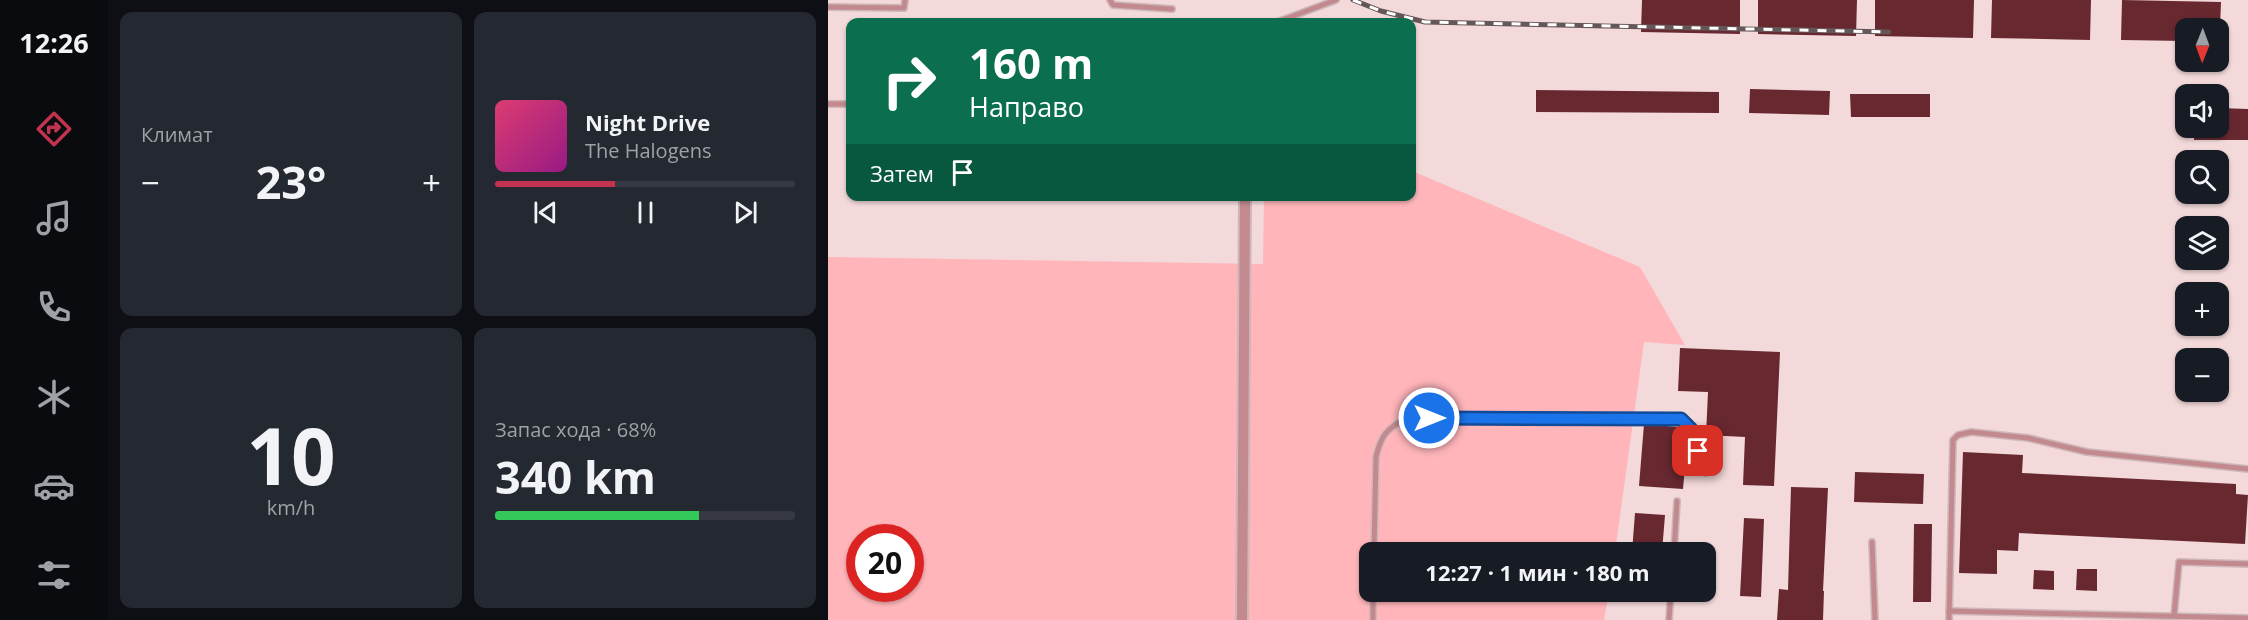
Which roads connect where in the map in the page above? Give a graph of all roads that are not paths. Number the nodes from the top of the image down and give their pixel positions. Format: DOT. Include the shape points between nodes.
graph roads {
  1 [pos="905,0"];
  2 [pos="1110,0"];
  3 [pos="1336,0"];
  4 [pos="828,7"];
  5 [pos="1172,9"];
  6 [pos="1288,18"];
  7 [pos="828,104"];
  8 [pos="846,104"];
  9 [pos="1245,201"];
  10 [pos="2248,469"];
  11 [pos="1705,473"];
  12 [pos="1677,501"];
  13 [pos="1374,542"];
  14 [pos="1675,542"];
  15 [pos="1872,542"];
  16 [pos="2248,564"];
  17 [pos="1373,602"];
  18 [pos="1671,602"];
  19 [pos="1949,611"];
  20 [pos="2174,616"];
  21 [pos="2248,618"];
  22 [pos="1242,620"];
  23 [pos="1373,620"];
  24 [pos="1670,620"];
  25 [pos="1875,620"];
  26 [pos="1949,620"];
  1 -- 4 [label="lane" via="904,8"];
  2 -- 5 [label="lane" via="1113,5"];
  3 -- 6 [label="lane"];
  7 -- 8 [label="lane"];
  9 -- 22 [label="street"];
  10 -- 19 [label="lane" via="2087,452 2028,438 1971,432 1958,435 1953,440"];
  11 -- 13 [label="lane" via="1691,429 1681,419 1406,418 1388,428 1379,443"];
  12 -- 14 [label="lane"];
  15 -- 25 [label="lane"];
  16 -- 20 [label="lane" via="2179,562"];
  17 -- 23 [label="lane"];
  18 -- 24 [label="lane"];
  19 -- 20 [label="lane"];
  19 -- 26 [label="lane"];
  20 -- 21 [label="lane"];
}
